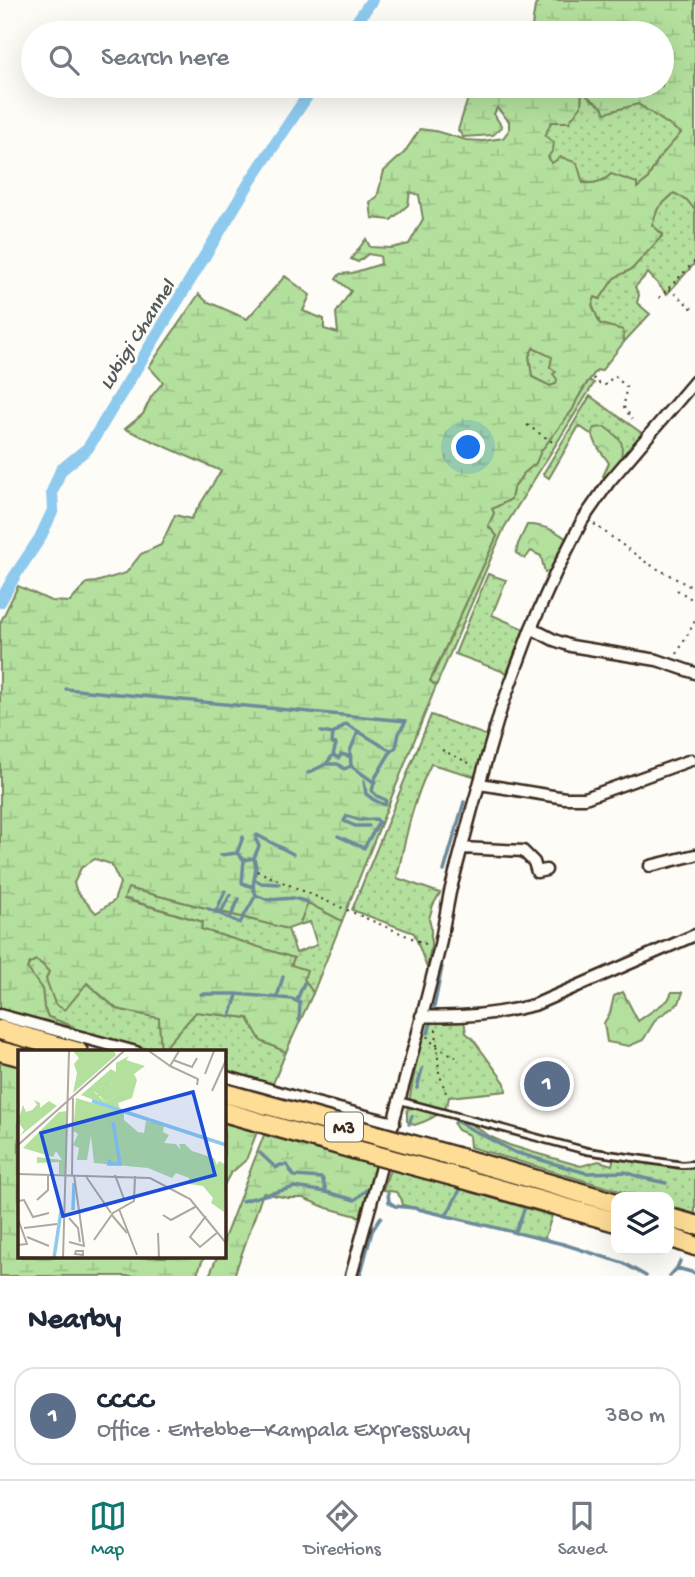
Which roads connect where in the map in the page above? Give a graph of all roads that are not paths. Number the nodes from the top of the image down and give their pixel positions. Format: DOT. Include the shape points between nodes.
graph roads {
  1 [pos="695,381"];
  2 [pos="531,628"];
  3 [pos="695,673"];
  4 [pos="691,760"];
  5 [pos="480,784"];
  6 [pos="461,848"];
  7 [pos="695,855"];
  8 [pos="650,866"];
  9 [pos="545,870"];
  10 [pos="695,935"];
  11 [pos="0,1016"];
  12 [pos="421,1016"];
  13 [pos="0,1030"];
  14 [pos="71,1050"];
  15 [pos="128,1050"];
  16 [pos="0,1051"];
  17 [pos="18,1056"];
  18 [pos="226,1077"];
  19 [pos="226,1094"];
  20 [pos="400,1101"];
  21 [pos="226,1113"];
  22 [pos="394,1124"];
  23 [pos="695,1164"];
  24 [pos="611,1202"];
  25 [pos="674,1219"];
  26 [pos="611,1221"];
  27 [pos="695,1225"];
  28 [pos="674,1239"];
  29 [pos="695,1246"];
  30 [pos="351,1276"];
  1 -- 2 [label="street" via="584,517"];
  2 -- 3 [label="street" via="571,646 657,660"];
  2 -- 5 [label="street"];
  4 -- 5 [label="street" via="585,798"];
  5 -- 6 [label="street"];
  6 -- 9 [label="street" via="523,851 537,872"];
  6 -- 12 [label="street"];
  7 -- 8 [label="street"];
  10 -- 12 [label="street" via="534,1005"];
  11 -- 15 [label="street"];
  12 -- 20 [label="street"];
  13 -- 14 [label="highway"];
  16 -- 17 [label="highway"];
  18 -- 22 [label="street"];
  19 -- 24 [label="highway, M3, bridge"];
  20 -- 22 [label="street"];
  20 -- 23 [label="lane" via="587,1151"];
  21 -- 26 [label="highway, M3, bridge"];
  22 -- 30 [label="street"];
  25 -- 27 [label="highway"];
  28 -- 29 [label="highway"];
}
